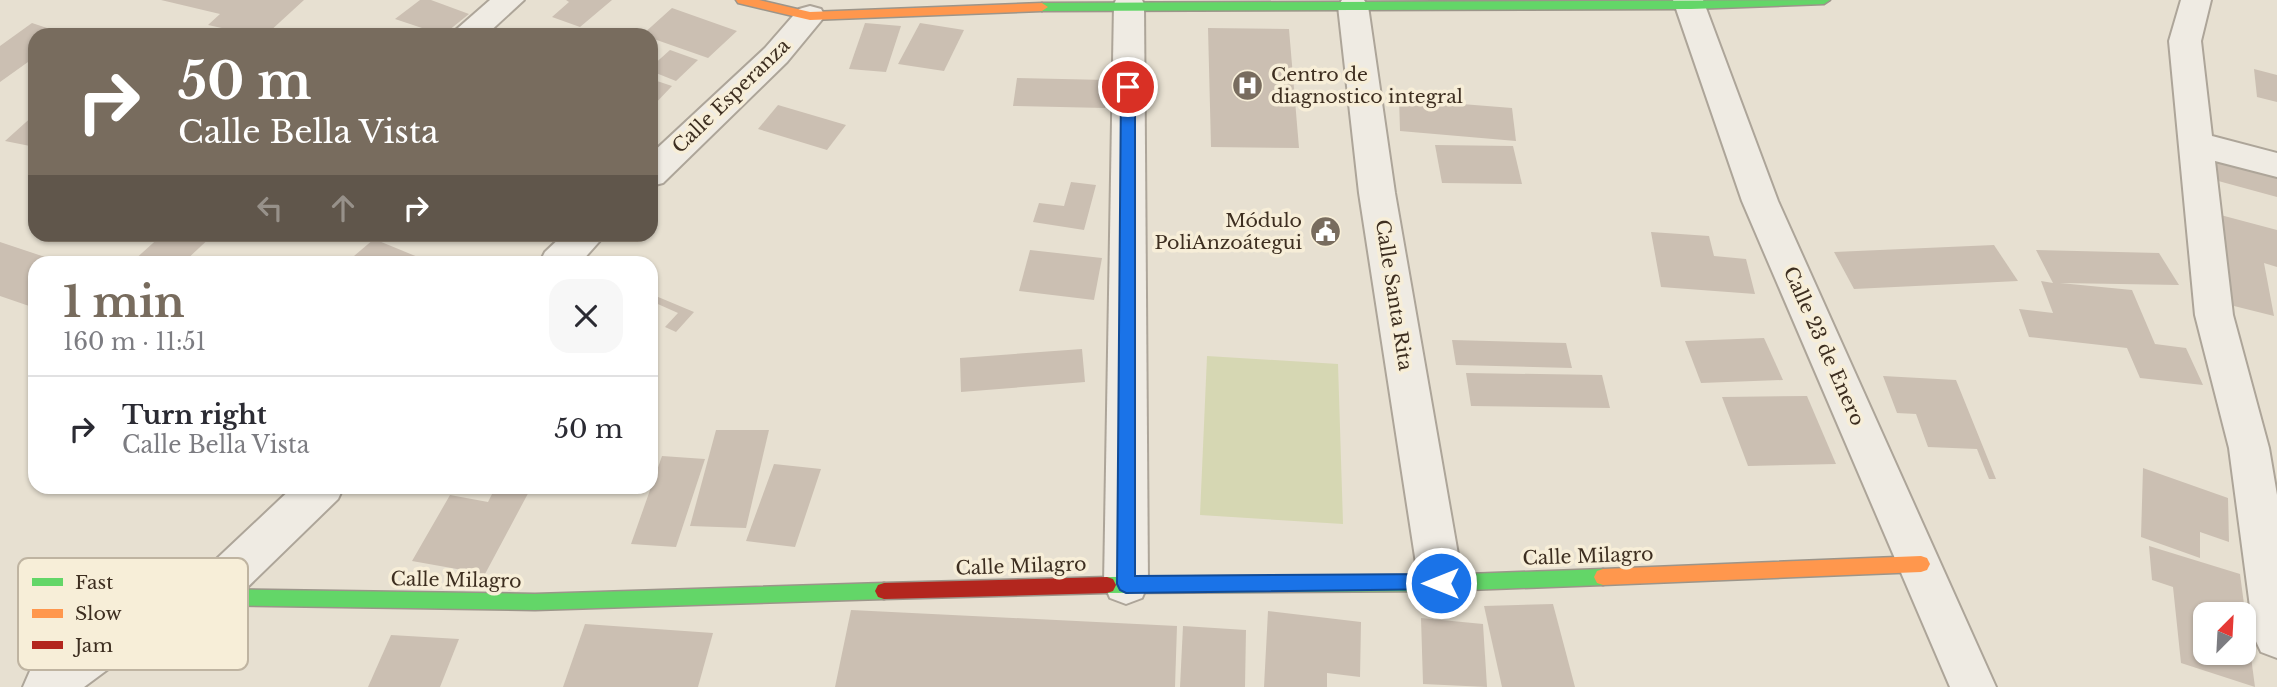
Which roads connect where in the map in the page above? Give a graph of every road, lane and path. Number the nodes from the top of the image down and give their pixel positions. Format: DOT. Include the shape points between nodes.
graph roads {
  1 [pos="509,0"];
  2 [pos="742,0"];
  3 [pos="1824,0"];
  4 [pos="2191,1"];
  5 [pos="1689,2"];
  6 [pos="1129,4"];
  7 [pos="1353,6"];
  8 [pos="810,16"];
  9 [pos="475,28"];
  10 [pos="2195,144"];
  11 [pos="2277,165"];
  12 [pos="658,167"];
  13 [pos="579,242"];
  14 [pos="564,256"];
  15 [pos="315,494"];
  16 [pos="248,558"];
  17 [pos="1921,564"];
  18 [pos="1441,583"];
  19 [pos="1126,584"];
  20 [pos="248,598"];
  21 [pos="2277,636"];
  22 [pos="70,670"];
  23 [pos="46,687"];
  24 [pos="1973,687"];
  1 -- 9 [label="street"];
  2 -- 8 [label="street, Calle Esperanza"];
  3 -- 5 [label="street, Calle Esperanza"];
  4 -- 10 [label="street" via="2185,41"];
  5 -- 7 [label="street, Calle Esperanza"];
  5 -- 17 [label="street, Calle 23 de Enero" via="1760,201"];
  6 -- 7 [label="street, Calle Esperanza"];
  6 -- 8 [label="street, Calle Esperanza"];
  6 -- 19 [label="street"];
  7 -- 18 [label="street, Calle Santa Rita" via="1377,193"];
  8 -- 12 [label="street, Calle Esperanza" via="776,55"];
  10 -- 11 [label="street"];
  10 -- 21 [label="street" via="2214,315 2249,448"];
  13 -- 14 [label="street"];
  15 -- 16 [label="street"];
  17 -- 18 [label="street, Calle Milagro"];
  17 -- 24 [label="street, Calle 23 de Enero"];
  18 -- 19 [label="street, Calle Milagro"];
  19 -- 20 [label="street, Calle Milagro" via="535,602"];
  22 -- 23 [label="street"];
}
